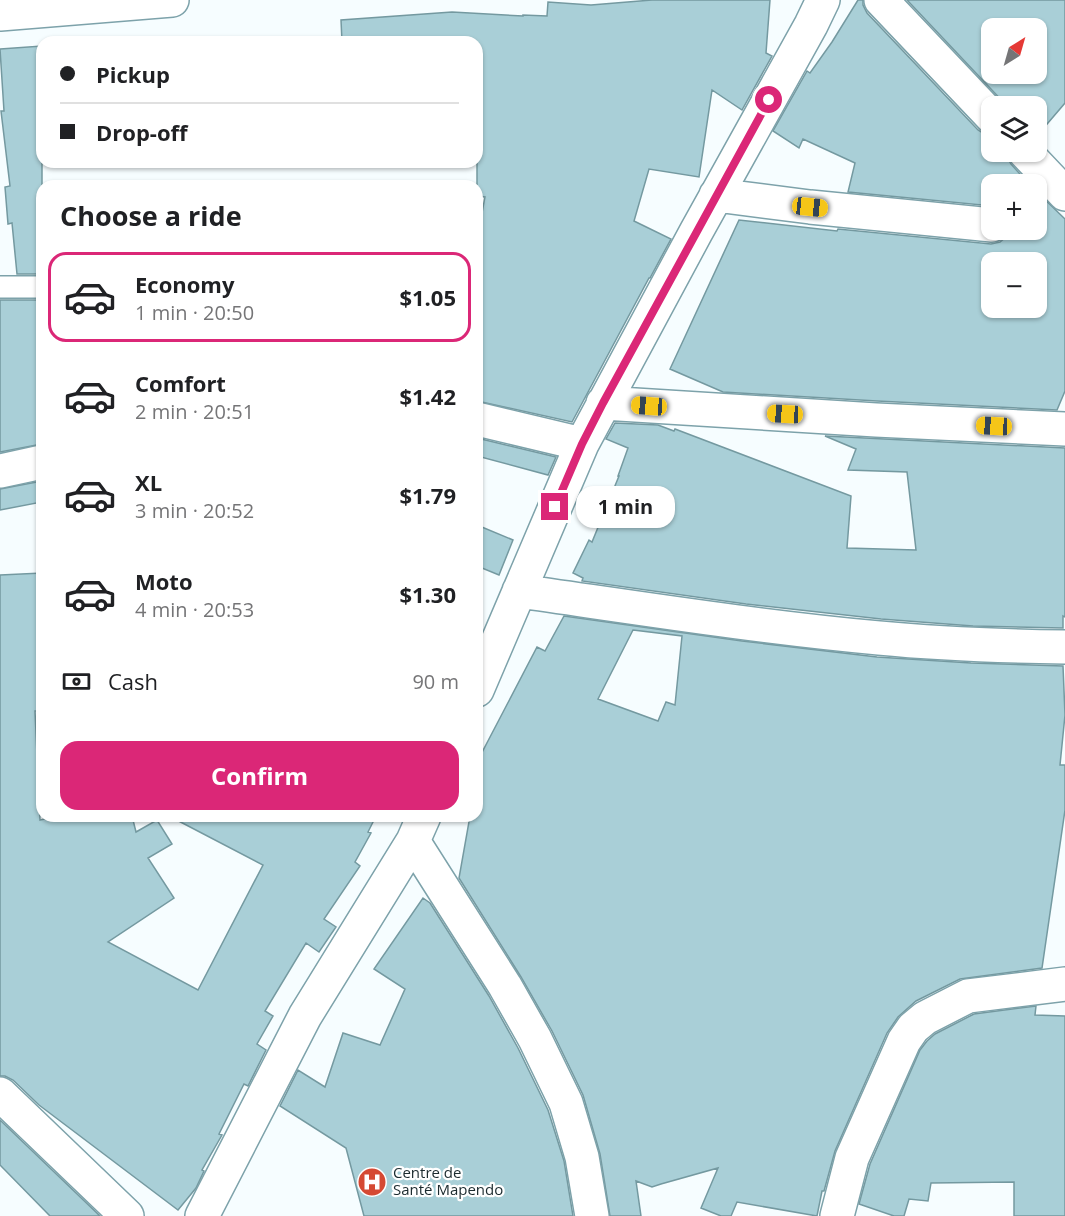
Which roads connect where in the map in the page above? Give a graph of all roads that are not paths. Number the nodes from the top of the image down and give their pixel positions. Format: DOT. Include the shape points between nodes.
graph roads {
  1 [pos="172,0"];
  2 [pos="823,0"];
  3 [pos="881,0"];
  4 [pos="0,14"];
  5 [pos="981,105"];
  6 [pos="1031,168"];
  7 [pos="1065,194"];
  8 [pos="716,195"];
  9 [pos="981,224"];
  10 [pos="0,287"];
  11 [pos="36,287"];
  12 [pos="603,403"];
  13 [pos="483,420"];
  14 [pos="1065,429"];
  15 [pos="582,444"];
  16 [pos="36,463"];
  17 [pos="0,471"];
  18 [pos="519,591"];
  19 [pos="1065,647"];
  20 [pos="483,676"];
  21 [pos="419,828"];
  22 [pos="1065,984"];
  23 [pos="0,1094"];
  24 [pos="127,1216"];
  25 [pos="202,1216"];
  26 [pos="592,1216"];
  27 [pos="837,1216"];
  1 -- 4 [label="street"];
  2 -- 8 [label="street"];
  3 -- 5 [label="street"];
  6 -- 7 [label="street"];
  8 -- 9 [label="street"];
  8 -- 12 [label="street"];
  10 -- 11 [label="lane"];
  12 -- 14 [label="street"];
  12 -- 15 [label="street"];
  13 -- 15 [label="street"];
  15 -- 18 [label="street"];
  16 -- 17 [label="street"];
  18 -- 19 [label="street" via="879,638"];
  18 -- 20 [label="street"];
  21 -- 25 [label="street" via="305,1016"];
  21 -- 26 [label="street" via="566,1103 582,1158"];
  22 -- 27 [label="street" via="968,996 913,1028 852,1158"];
  23 -- 24 [label="street"];
}
